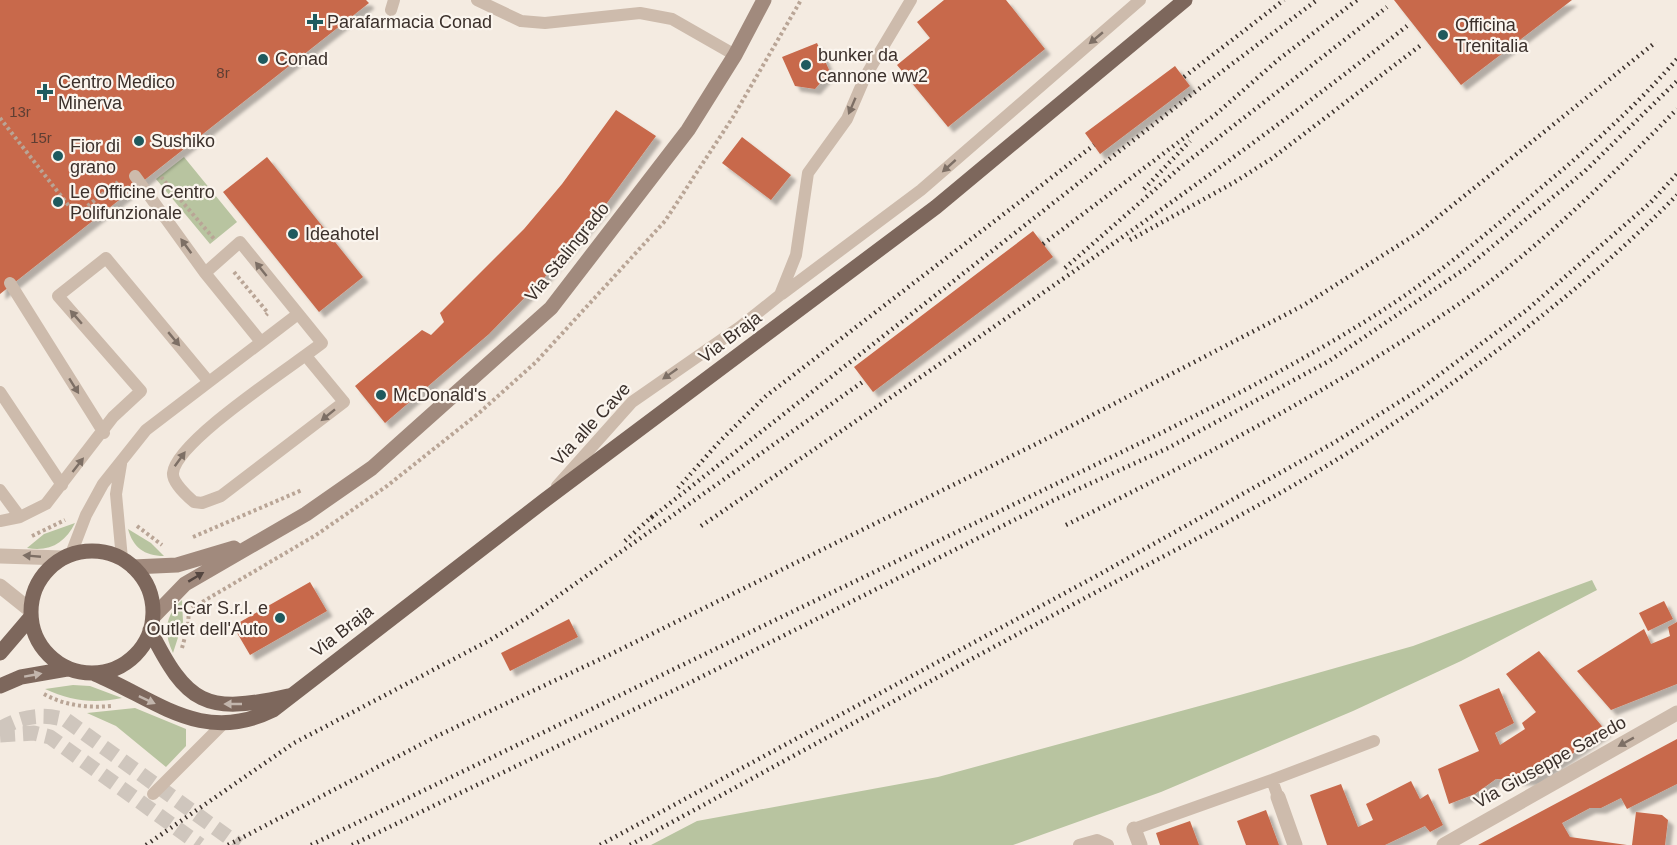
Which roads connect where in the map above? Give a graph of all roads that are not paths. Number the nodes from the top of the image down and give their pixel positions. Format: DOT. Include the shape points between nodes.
graph roads {
  1 [pos="477,0"];
  2 [pos="764,0"];
  3 [pos="910,0"];
  4 [pos="1140,0"];
  5 [pos="1185,0"];
  6 [pos="735,55"];
  7 [pos="135,176"];
  8 [pos="205,273"];
  9 [pos="10,283"];
  10 [pos="780,295"];
  11 [pos="298,314"];
  12 [pos="261,342"];
  13 [pos="306,356"];
  14 [pos="209,382"];
  15 [pos="0,392"];
  16 [pos="104,433"];
  17 [pos="121,462"];
  18 [pos="62,485"];
  19 [pos="0,490"];
  20 [pos="545,500"];
  21 [pos="20,517"];
  22 [pos="0,521"];
  23 [pos="257,541"];
  24 [pos="0,556"];
  25 [pos="67,556"];
  26 [pos="127,563"];
  27 [pos="0,586"];
  28 [pos="30,614"];
  29 [pos="152,623"];
  30 [pos="0,653"];
  31 [pos="68,669"];
  32 [pos="95,674"];
  33 [pos="0,686"];
  34 [pos="290,696"];
  35 [pos="1677,713"];
  36 [pos="223,724"];
  37 [pos="1374,741"];
  38 [pos="1272,780"];
  39 [pos="153,794"];
  40 [pos="1278,797"];
  41 [pos="1134,829"];
  42 [pos="1079,845"];
  43 [pos="1108,845"];
  44 [pos="1140,845"];
  45 [pos="1295,845"];
  46 [pos="1444,845"];
  1 -- 6 [label="lane" via="521,21 545,23 640,13 672,20"];
  2 -- 6 [label="street, Via Stalingrado"];
  3 -- 10 [label="lane, Via alle Cave, one-way" via="865,77 847,119 808,173 796,255"];
  4 -- 10 [label="lane, one-way" via="921,190"];
  5 -- 20 [label="main road, Via Braja" via="936,207"];
  6 -- 23 [label="street, Via Stalingrado" via="688,130 551,308 372,468 306,514"];
  8 -- 7 [label="lane, one-way"];
  11 -- 8 [label="lane, one-way" via="240,242"];
  8 -- 12 [label="lane"];
  9 -- 16 [label="lane, one-way"];
  10 -- 20 [label="lane, Via alle Cave, one-way" via="632,402"];
  11 -- 12 [label="lane"];
  11 -- 13 [label="lane" via="322,343"];
  12 -- 14 [label="lane"];
  13 -- 13 [label="lane, one-way" via="344,402 221,496 194,502 173,477 177,462 202,433"];
  16 -- 14 [label="lane, one-way" via="113,417 141,391 58,296 106,258"];
  14 -- 17 [label="lane" via="146,430"];
  15 -- 18 [label="lane"];
  18 -- 16 [label="lane, one-way"];
  17 -- 25 [label="lane" via="92,502"];
  17 -- 26 [label="lane" via="116,494"];
  18 -- 21 [label="lane" via="46,504"];
  19 -- 21 [label="lane"];
  20 -- 34 [label="main road, Via Braja"];
  21 -- 22 [label="lane"];
  23 -- 26 [label="street, Via Stalingrado" via="177,565"];
  29 -- 23 [label="street, Via Stalingrado, one-way" via="185,584"];
  25 -- 24 [label="street, one-way"];
  25 -- 26 [label="main road" via="97,552"];
  25 -- 28 [label="main road" via="52,565 37,585"];
  26 -- 29 [label="main road" via="149,590"];
  27 -- 28 [label="street"];
  28 -- 30 [label="main road"];
  28 -- 31 [label="main road" via="42,648"];
  29 -- 32 [label="main road" via="142,647 129,661"];
  34 -- 29 [label="main road, Via Braja, one-way" via="253,704 223,704 192,694 170,670"];
  31 -- 32 [label="main road"];
  33 -- 31 [label="main road, one-way" via="21,677"];
  32 -- 36 [label="main road, Via Braja, one-way" via="188,719"];
  34 -- 36 [label="main road, Via Braja" via="255,719"];
  35 -- 46 [label="street, Via Giuseppe Saredo, one-way"];
  36 -- 39 [label="lane"];
  37 -- 38 [label="lane"];
  38 -- 40 [label="lane"];
  38 -- 41 [label="lane"];
  40 -- 45 [label="street"];
  41 -- 44 [label="street"];
  42 -- 43 [label="lane" via="1097,840"];
}
